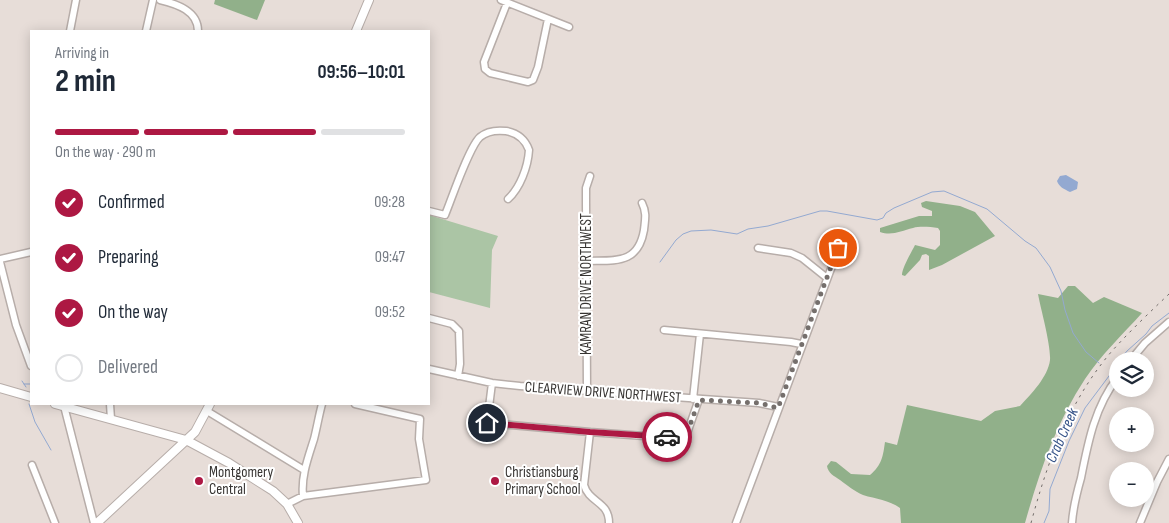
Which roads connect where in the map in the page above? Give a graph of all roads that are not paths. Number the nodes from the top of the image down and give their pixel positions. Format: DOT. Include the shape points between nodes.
graph roads {
  1 [pos="76,0"];
  2 [pos="153,0"];
  3 [pos="160,0"];
  4 [pos="369,0"];
  5 [pos="504,1"];
  6 [pos="516,2"];
  7 [pos="548,19"];
  8 [pos="569,27"];
  9 [pos="70,30"];
  10 [pos="146,30"];
  11 [pos="198,30"];
  12 [pos="356,30"];
  13 [pos="590,176"];
  14 [pos="508,199"];
  15 [pos="642,203"];
  16 [pos="430,211"];
  17 [pos="844,234"];
  18 [pos="758,248"];
  19 [pos="30,252"];
  20 [pos="0,260"];
  21 [pos="586,261"];
  22 [pos="827,278"];
  23 [pos="430,318"];
  24 [pos="1169,322"];
  25 [pos="664,330"];
  26 [pos="700,334"];
  27 [pos="801,344"];
  28 [pos="1138,352"];
  29 [pos="30,363"];
  30 [pos="430,369"];
  31 [pos="458,376"];
  32 [pos="492,383"];
  33 [pos="0,388"];
  34 [pos="587,391"];
  35 [pos="1109,391"];
  36 [pos="30,397"];
  37 [pos="696,399"];
  38 [pos="60,405"];
  39 [pos="110,405"];
  40 [pos="322,405"];
  41 [pos="64,406"];
  42 [pos="372,406"];
  43 [pos="208,407"];
  44 [pos="778,408"];
  45 [pos="111,419"];
  46 [pos="590,432"];
  47 [pos="186,440"];
  48 [pos="1169,459"];
  49 [pos="32,465"];
  50 [pos="304,470"];
  51 [pos="303,496"];
  52 [pos="287,504"];
  53 [pos="55,523"];
  54 [pos="96,523"];
  55 [pos="298,523"];
  56 [pos="609,523"];
  57 [pos="736,523"];
  58 [pos="1072,523"];
  59 [pos="1140,523"];
  1 -- 9 [label="street"];
  2 -- 10 [label="street"];
  3 -- 11 [label="street" via="186,9 196,19"];
  4 -- 12 [label="main road"];
  5 -- 6 [label="street"];
  5 -- 7 [label="street" via="484,62 490,73 528,82 533,80"];
  6 -- 7 [label="street"];
  7 -- 8 [label="street"];
  13 -- 21 [label="street, KAMRAN DRIVE NORTHWEST" via="586,188"];
  14 -- 16 [label="street" via="522,176 529,150 516,134 495,130 480,137 472,148 445,215"];
  15 -- 21 [label="street" via="646,215 640,246 635,252 620,259"];
  17 -- 22 [label="street"];
  18 -- 22 [label="street" via="791,253"];
  19 -- 20 [label="street"];
  20 -- 29 [label="street" via="16,325"];
  21 -- 34 [label="street, KAMRAN DRIVE NORTHWEST"];
  22 -- 27 [label="street"];
  23 -- 31 [label="street" via="452,324 459,331"];
  24 -- 28 [label="street"];
  25 -- 26 [label="street"];
  26 -- 27 [label="street"];
  26 -- 37 [label="street"];
  27 -- 44 [label="street"];
  30 -- 31 [label="street, CLEARVIEW DRIVE NORTHWEST"];
  31 -- 32 [label="street, CLEARVIEW DRIVE NORTHWEST"];
  32 -- 34 [label="street, CLEARVIEW DRIVE NORTHWEST"];
  32 -- 46 [label="street" via="487,423"];
  33 -- 36 [label="main road"];
  34 -- 37 [label="street, CLEARVIEW DRIVE NORTHWEST"];
  35 -- 58 [label="street" via="1093,426"];
  37 -- 44 [label="street, CLEARVIEW DRIVE NORTHWEST" via="759,403"];
  37 -- 46 [label="street" via="685,439"];
  38 -- 41 [label="main road"];
  39 -- 45 [label="street"];
  40 -- 50 [label="street"];
  41 -- 45 [label="main road"];
  41 -- 54 [label="street"];
  42 -- 51 [label="street" via="420,419 419,439 426,480"];
  43 -- 47 [label="main road" via="195,432"];
  43 -- 50 [label="street"];
  44 -- 57 [label="street"];
  45 -- 47 [label="main road"];
  46 -- 56 [label="street" via="585,488 607,510"];
  47 -- 52 [label="main road" via="267,486"];
  47 -- 54 [label="main road"];
  48 -- 59 [label="street"];
  49 -- 53 [label="street"];
  50 -- 51 [label="street"];
  51 -- 52 [label="street"];
  52 -- 55 [label="main road"];
}
